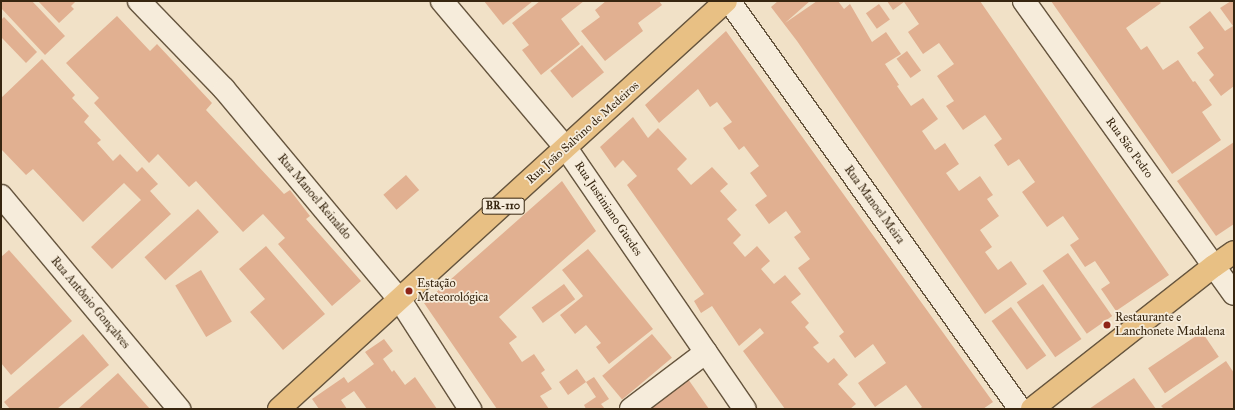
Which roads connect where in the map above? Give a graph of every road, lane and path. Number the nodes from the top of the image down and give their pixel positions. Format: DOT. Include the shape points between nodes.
graph roads {
  1 [pos="139,1"];
  2 [pos="442,1"];
  3 [pos="727,1"];
  4 [pos="1024,1"];
  5 [pos="566,148"];
  6 [pos="1,196"];
  7 [pos="1234,252"];
  8 [pos="1214,266"];
  9 [pos="1234,294"];
  10 [pos="400,300"];
  11 [pos="706,352"];
  12 [pos="179,409"];
  13 [pos="279,409"];
  14 [pos="470,409"];
  15 [pos="631,409"];
  16 [pos="745,409"];
  17 [pos="1020,409"];
  18 [pos="1032,409"];
  1 -- 10 [label="street, Rua Manoel Reinaldo" via="224,89"];
  2 -- 5 [label="street, Rua Justiniano Guedes"];
  3 -- 5 [label="main road, Rua João Salvino de Medeiros / BR-110"];
  3 -- 17 [label="street, Rua Manoel Meira"];
  4 -- 8 [label="street, Rua São Pedro"];
  5 -- 10 [label="main road, Rua João Salvino de Medeiros / BR-110"];
  5 -- 11 [label="street, Rua Justiniano Guedes"];
  6 -- 12 [label="street, Rua Antônio Gonçalves"];
  7 -- 8 [label="main road"];
  8 -- 9 [label="street, Rua São Pedro"];
  8 -- 18 [label="main road"];
  10 -- 13 [label="main road, Rua João Salvino de Medeiros / BR-110"];
  10 -- 14 [label="street, Rua Manoel Reinaldo"];
  11 -- 15 [label="street"];
  11 -- 16 [label="street, Rua Justiniano Guedes"];
}
